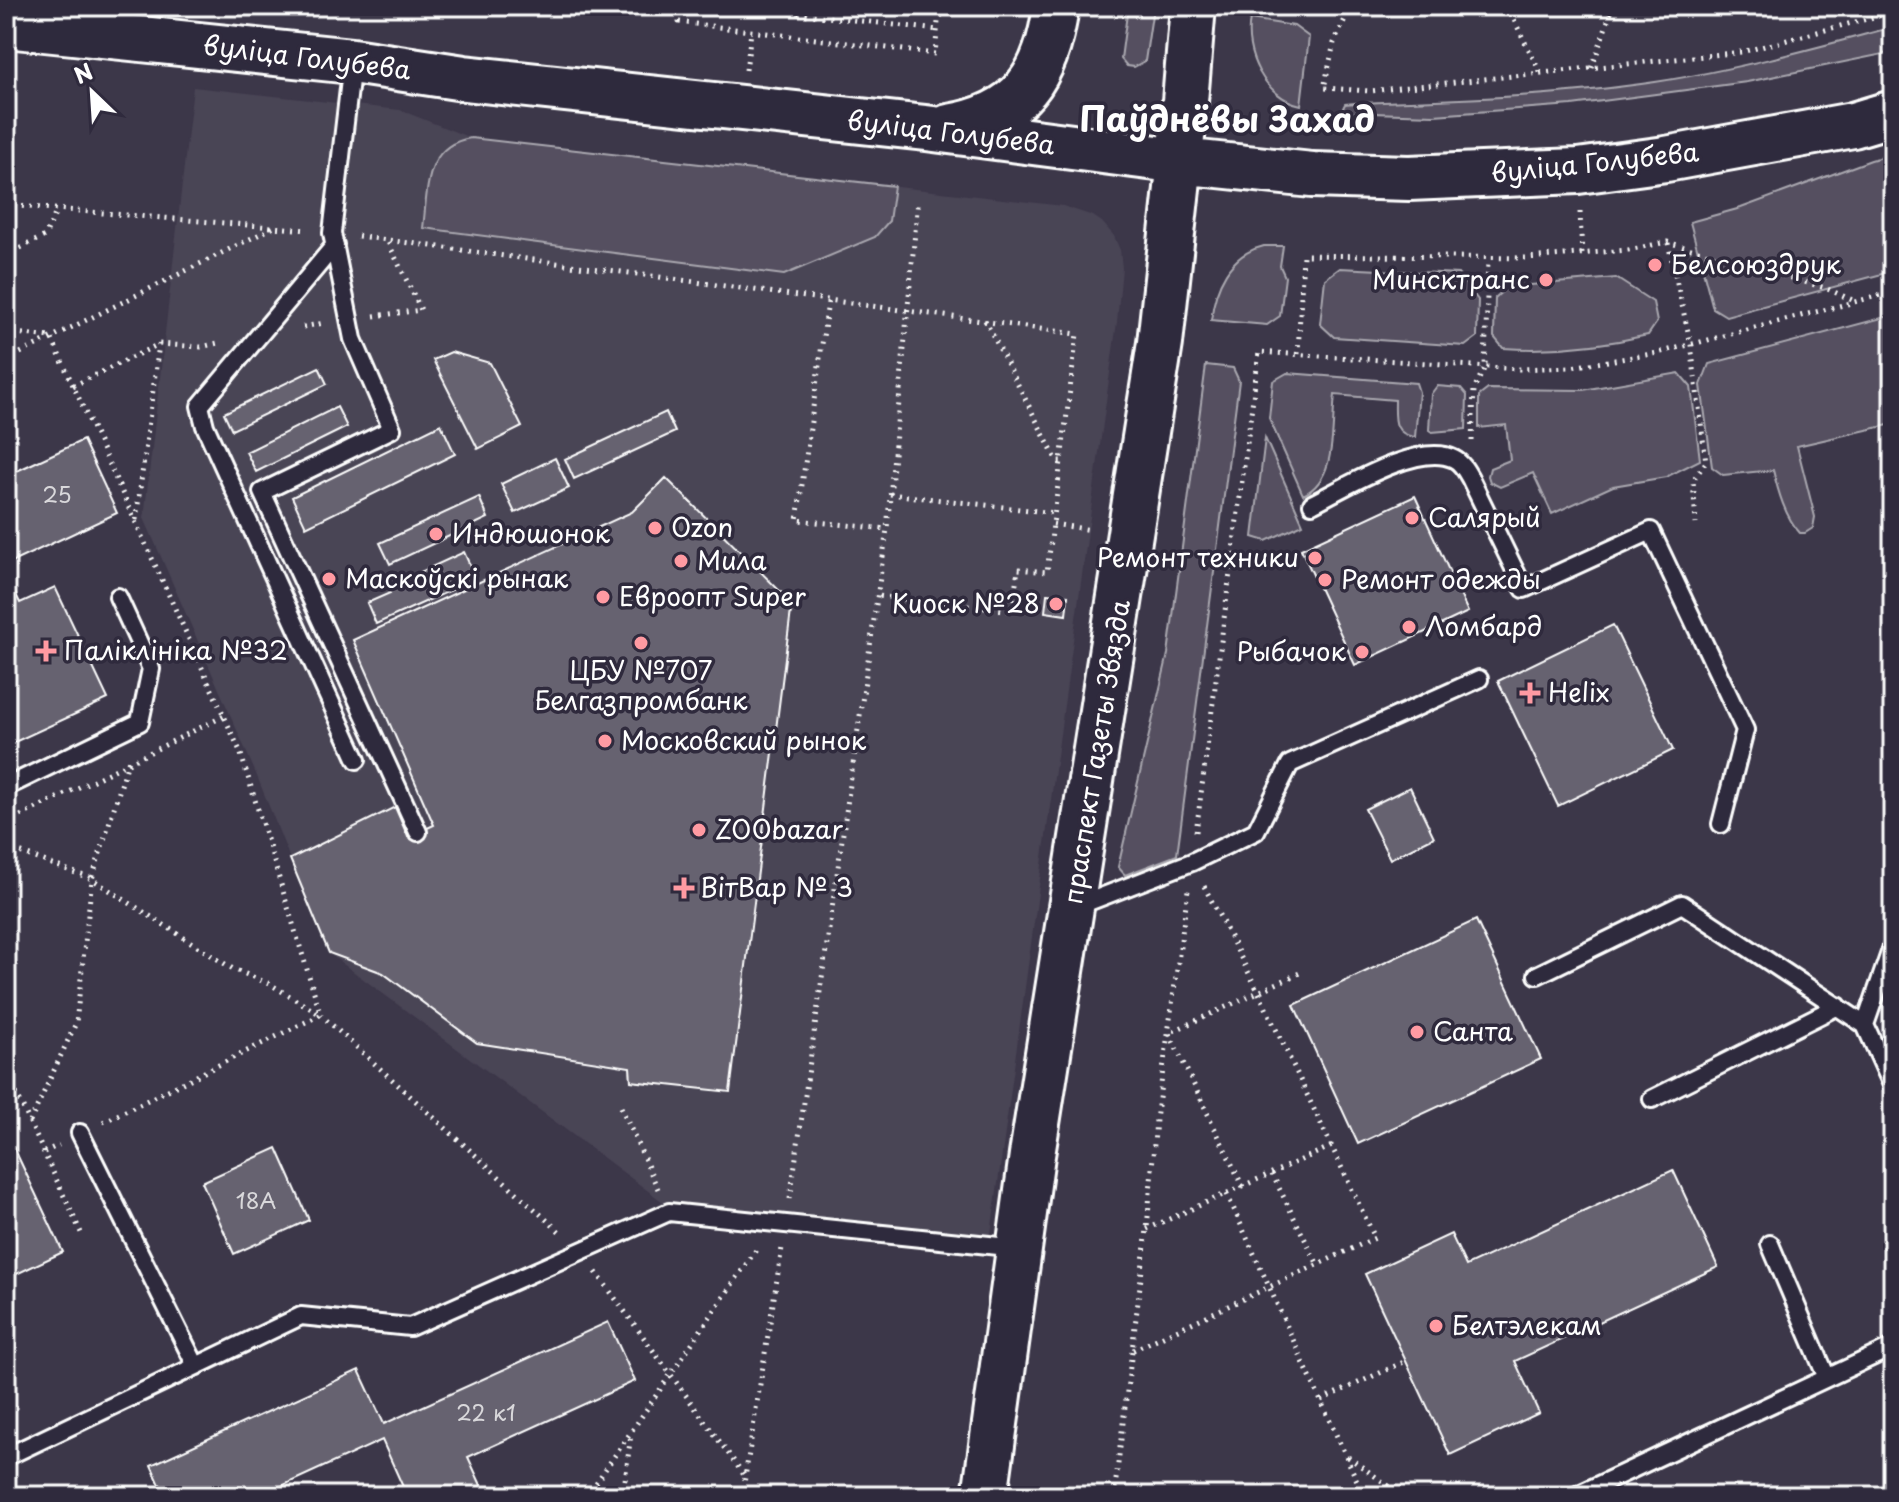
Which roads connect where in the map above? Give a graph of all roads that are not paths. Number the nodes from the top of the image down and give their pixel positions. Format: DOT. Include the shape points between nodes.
graph roads {
  1 [pos="1056,6"];
  2 [pos="1193,6"];
  3 [pos="6,25"];
  4 [pos="352,61"];
  5 [pos="1893,113"];
  6 [pos="926,128"];
  7 [pos="1180,161"];
  8 [pos="334,239"];
  9 [pos="1312,504"];
  10 [pos="118,597"];
  11 [pos="1479,679"];
  12 [pos="357,760"];
  13 [pos="6,787"];
  14 [pos="1721,824"];
  15 [pos="418,832"];
  16 [pos="1073,908"];
  17 [pos="1893,944"];
  18 [pos="1537,975"];
  19 [pos="1838,1006"];
  20 [pos="1865,1025"];
  21 [pos="1893,1087"];
  22 [pos="1652,1099"];
  23 [pos="80,1133"];
  24 [pos="1770,1244"];
  25 [pos="1020,1248"];
  26 [pos="1893,1347"];
  27 [pos="196,1366"];
  28 [pos="1827,1378"];
  29 [pos="6,1457"];
  30 [pos="985,1496"];
  31 [pos="1575,1496"];
  1 -- 6 [label="main road" via="1039,68 1018,99 970,123"];
  2 -- 7 [label="main road, праспект Газеты Звязда"];
  3 -- 4 [label="main road, вуліца Голубева"];
  4 -- 6 [label="main road, вуліца Голубева"];
  4 -- 8 [label="lane"];
  5 -- 7 [label="main road, вуліца Голубева" via="1853,125 1578,171 1409,178 1312,175"];
  6 -- 7 [label="main road, вуліца Голубева"];
  7 -- 16 [label="main road, праспект Газеты Звязда" via="1160,343"];
  8 -- 12 [label="lane" via="200,406"];
  8 -- 15 [label="lane" via="353,339 392,429 262,492"];
  9 -- 14 [label="lane" via="1412,457 1445,456 1470,478 1524,589 1651,531 1745,730"];
  10 -- 13 [label="lane" via="151,669 140,722"];
  11 -- 16 [label="lane" via="1290,764 1256,831"];
  16 -- 25 [label="main road, праспект Газеты Звязда"];
  17 -- 20 [label="lane"];
  18 -- 19 [label="lane" via="1682,904"];
  19 -- 20 [label="lane"];
  19 -- 22 [label="lane"];
  20 -- 21 [label="lane"];
  23 -- 27 [label="lane"];
  24 -- 28 [label="lane"];
  25 -- 27 [label="lane" via="669,1212 410,1327 301,1316"];
  25 -- 30 [label="main road, праспект Газеты Звязда"];
  26 -- 28 [label="lane"];
  27 -- 29 [label="lane"];
  28 -- 31 [label="lane"];
}
